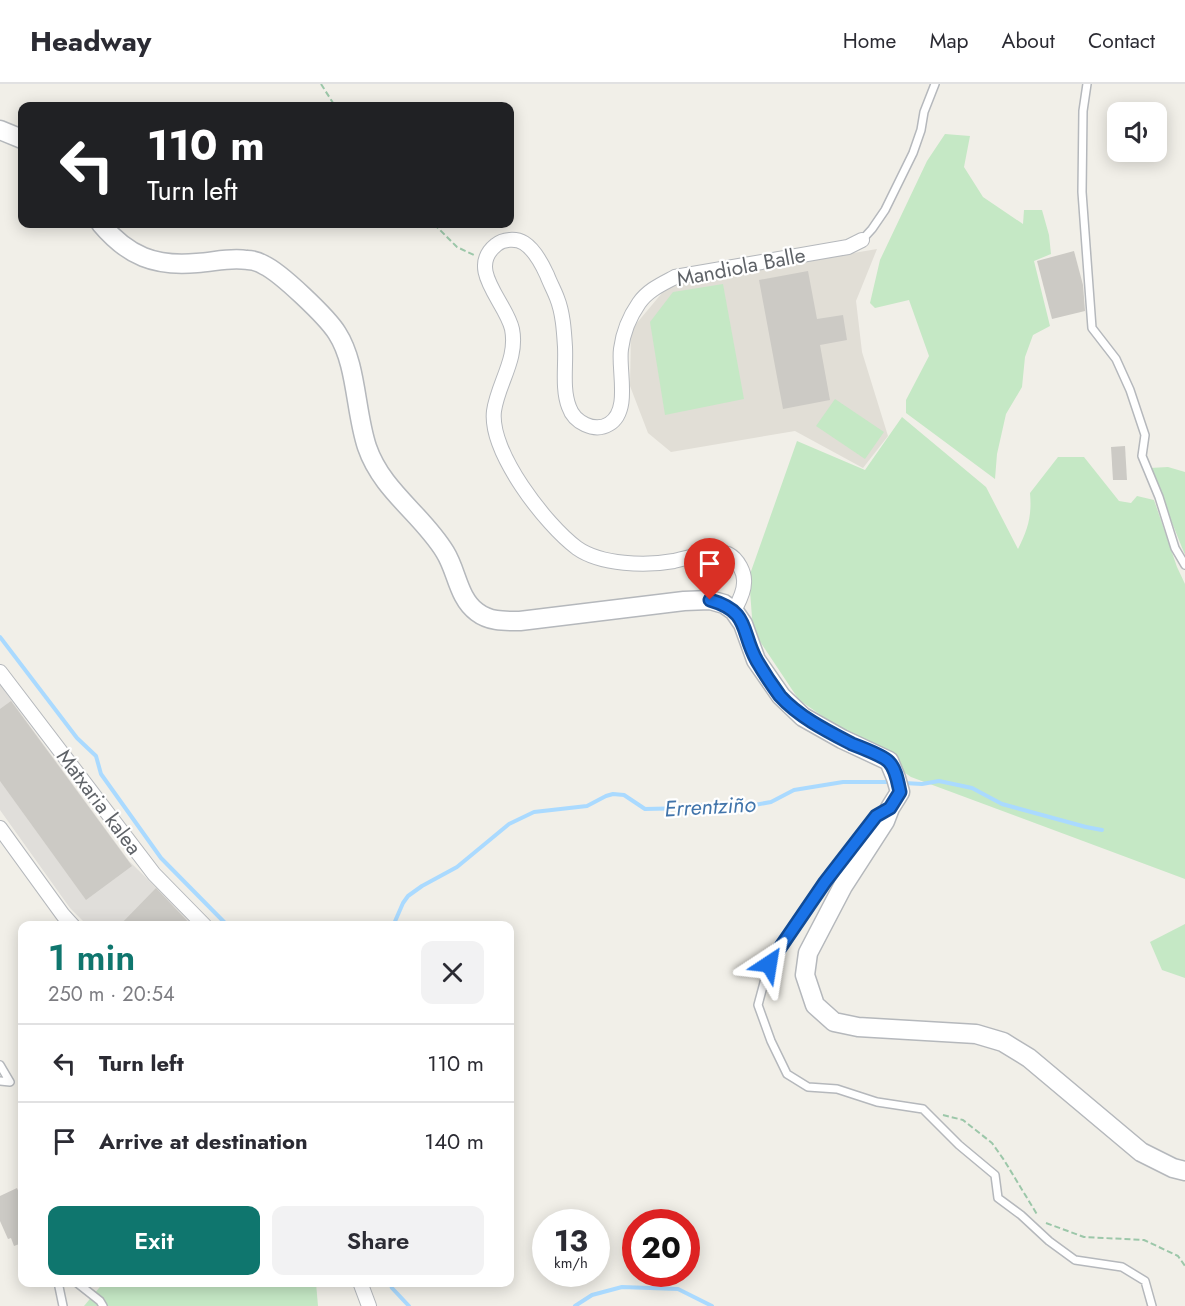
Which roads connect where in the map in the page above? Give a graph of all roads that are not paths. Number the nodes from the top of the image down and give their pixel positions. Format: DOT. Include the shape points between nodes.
graph roads {
  1 [pos="935,84"];
  2 [pos="1087,84"];
  3 [pos="0,130"];
  4 [pos="18,137"];
  5 [pos="105,228"];
  6 [pos="862,240"];
  7 [pos="1185,565"];
  8 [pos="734,611"];
  9 [pos="0,672"];
  10 [pos="890,808"];
  11 [pos="0,828"];
  12 [pos="68,921"];
  13 [pos="200,921"];
  14 [pos="0,1065"];
  15 [pos="0,1081"];
  16 [pos="1185,1171"];
  17 [pos="59,1287"];
  18 [pos="82,1287"];
  19 [pos="362,1287"];
  20 [pos="63,1306"];
  21 [pos="103,1306"];
  22 [pos="369,1306"];
  23 [pos="1152,1306"];
  1 -- 6 [label="lane" via="913,153 885,210"];
  2 -- 7 [label="lane" via="1082,192 1092,328 1116,359 1130,390 1145,435 1142,456 1175,548"];
  3 -- 4 [label="street"];
  5 -- 8 [label="street" via="130,251 149,260 171,264 226,259 263,264 313,307 344,343 367,447 378,472 436,538 447,554 465,599 476,611 501,621 520,621 710,600"];
  6 -- 8 [label="street, Mandiola Balle" via="848,247 675,277 653,289 628,323 621,348 623,397 619,415 598,427 585,425 569,408 562,319 558,299 542,265 531,249 511,240 499,242 485,260 488,281 512,331 513,349 494,414 498,440 529,496 564,538 585,553 608,560 670,562 717,552 729,555 738,562 745,584"];
  8 -- 10 [label="street" via="756,660 781,696 803,717 889,761 900,792"];
  9 -- 13 [label="street, Matxaria kalea" via="154,874"];
  10 -- 16 [label="street" via="808,953 805,975 815,1005 834,1022 976,1034 1003,1042 1029,1058 1141,1152"];
  10 -- 23 [label="lane" via="876,816 769,964 758,1005 787,1074 807,1087 837,1089 877,1102 923,1109 995,1175 998,1198 1075,1260 1122,1267 1145,1281"];
  11 -- 12 [label="street"];
  14 -- 15 [label="lane" via="10,1082"];
  17 -- 20 [label="lane"];
  18 -- 21 [label="lane"];
  19 -- 22 [label="street"];
}
